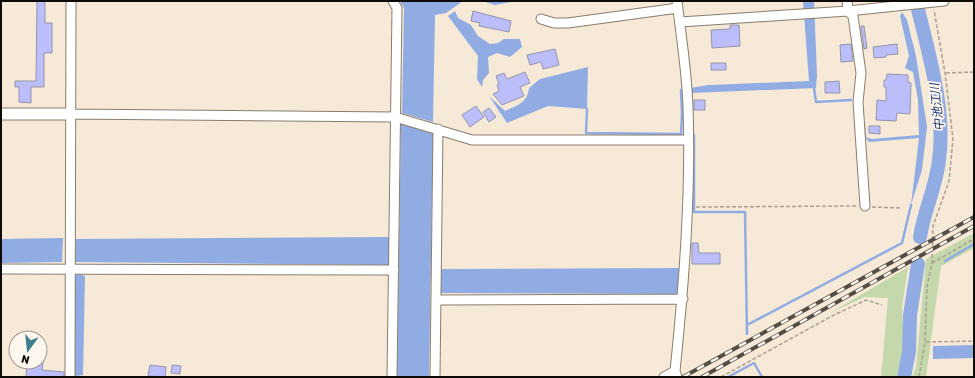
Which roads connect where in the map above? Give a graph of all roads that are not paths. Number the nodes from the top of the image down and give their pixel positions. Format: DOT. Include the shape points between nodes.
graph roads {
  1 [pos="71,1"];
  2 [pos="393,1"];
  3 [pos="847,1"];
  4 [pos="944,1"];
  5 [pos="933,2"];
  6 [pos="677,5"];
  7 [pos="848,11"];
  8 [pos="541,19"];
  9 [pos="680,22"];
  10 [pos="1,114"];
  11 [pos="71,114"];
  12 [pos="395,116"];
  13 [pos="438,129"];
  14 [pos="688,140"];
  15 [pos="865,206"];
  16 [pos="1,269"];
  17 [pos="69,269"];
  18 [pos="394,270"];
  19 [pos="683,299"];
  20 [pos="436,300"];
  21 [pos="676,374"];
  22 [pos="70,377"];
  23 [pos="392,377"];
  24 [pos="435,377"];
  25 [pos="664,377"];
  1 -- 11 [label="street"];
  2 -- 12 [label="street" via="396,8"];
  3 -- 7 [label="street"];
  4 -- 5 [label="street"];
  5 -- 7 [label="street"];
  6 -- 8 [label="street" via="568,23 554,23"];
  6 -- 9 [label="street"];
  7 -- 9 [label="street"];
  7 -- 15 [label="street" via="853,16 860,73 858,102"];
  9 -- 14 [label="street" via="688,106"];
  10 -- 11 [label="street"];
  11 -- 12 [label="street"];
  11 -- 17 [label="street"];
  12 -- 13 [label="street"];
  12 -- 18 [label="street"];
  13 -- 14 [label="street" via="472,140"];
  13 -- 20 [label="street"];
  14 -- 19 [label="street" via="688,207"];
  16 -- 17 [label="street"];
  17 -- 18 [label="street"];
  17 -- 22 [label="street"];
  18 -- 23 [label="street"];
  19 -- 20 [label="street"];
  19 -- 21 [label="street"];
  20 -- 24 [label="street"];
  21 -- 25 [label="street"];
}
